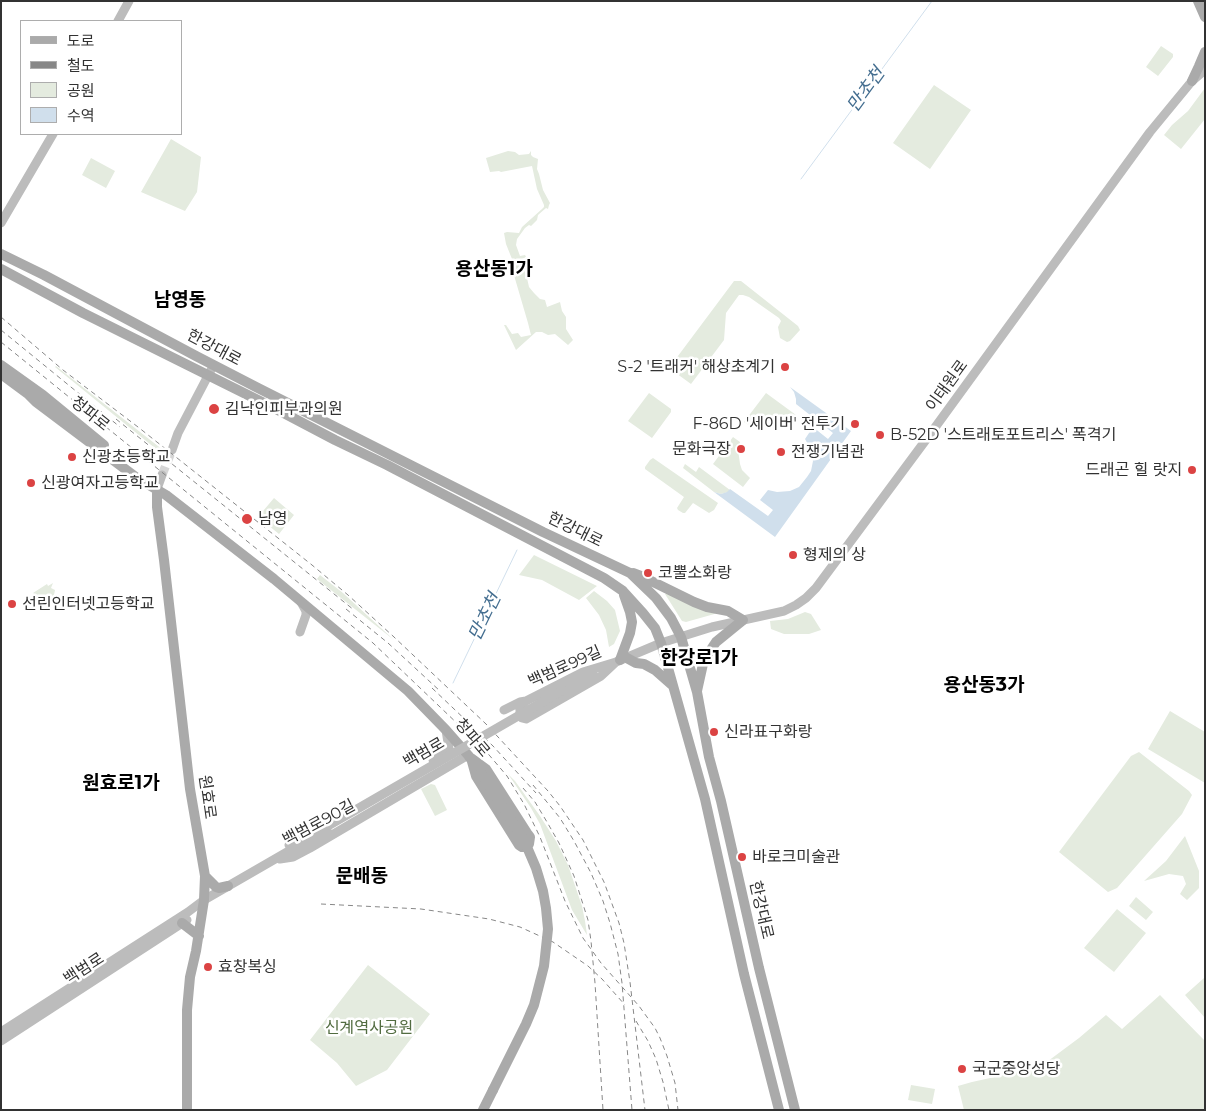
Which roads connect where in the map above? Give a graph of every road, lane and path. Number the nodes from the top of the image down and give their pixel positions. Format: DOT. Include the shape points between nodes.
graph roads {
  1 [pos="129,1"];
  2 [pos="1198,1"];
  3 [pos="1205,17"];
  4 [pos="119,20"];
  5 [pos="1205,52"];
  6 [pos="1205,70"];
  7 [pos="1192,80"];
  8 [pos="52,135"];
  9 [pos="1,224"];
  10 [pos="1,254"];
  11 [pos="1,269"];
  12 [pos="1,365"];
  13 [pos="214,365"];
  14 [pos="1,374"];
  15 [pos="208,375"];
  16 [pos="172,450"];
  17 [pos="162,475"];
  18 [pos="157,489"];
  19 [pos="630,572"];
  20 [pos="623,591"];
  21 [pos="301,602"];
  22 [pos="743,620"];
  23 [pos="300,632"];
  24 [pos="681,637"];
  25 [pos="661,643"];
  26 [pos="620,659"];
  27 [pos="673,686"];
  28 [pos="697,692"];
  29 [pos="541,693"];
  30 [pos="526,701"];
  31 [pos="547,708"];
  32 [pos="520,713"];
  33 [pos="446,730"];
  34 [pos="470,757"];
  35 [pos="275,860"];
  36 [pos="205,876"];
  37 [pos="228,886"];
  38 [pos="204,900"];
  39 [pos="178,923"];
  40 [pos="198,936"];
  41 [pos="81,980"];
  42 [pos="71,996"];
  43 [pos="1,1032"];
  44 [pos="1,1041"];
  45 [pos="187,1110"];
  46 [pos="483,1110"];
  47 [pos="779,1110"];
  48 [pos="795,1110"];
  1 -- 4 [label="main road"];
  2 -- 3 [label="main road"];
  5 -- 7 [label="main road"];
  6 -- 7 [label="main road, 이태원로"];
  7 -- 22 [label="main road, 이태원로" via="1150,132 816,588 802,602 788,609"];
  8 -- 9 [label="main road"];
  10 -- 13 [label="main road, 한강대로"];
  11 -- 15 [label="main road, 한강대로"];
  12 -- 18 [label="main road, 청파로" via="43,395"];
  13 -- 15 [label="main road"];
  13 -- 19 [label="main road, 한강대로" via="543,532"];
  14 -- 18 [label="main road, 청파로" via="137,478"];
  15 -- 16 [label="main road"];
  15 -- 20 [label="main road, 한강대로" via="387,465 604,578"];
  17 -- 18 [label="main road"];
  18 -- 21 [label="main road, 청파로"];
  18 -- 36 [label="main road, 원효로" via="190,789"];
  19 -- 22 [label="main road" via="694,602 728,611"];
  19 -- 24 [label="main road, 한강대로" via="656,598"];
  20 -- 25 [label="main road, 한강대로" via="655,628"];
  20 -- 26 [label="main road" via="632,622"];
  21 -- 23 [label="main road" via="306,615"];
  21 -- 33 [label="main road, 청파로" via="408,691"];
  22 -- 24 [label="main road, 이태원로"];
  22 -- 28 [label="main road" via="708,654"];
  24 -- 25 [label="main road, 이태원로"];
  24 -- 28 [label="main road, 한강대로"];
  25 -- 26 [label="main road, 백범로"];
  25 -- 27 [label="main road, 한강대로"];
  26 -- 27 [label="main road" via="644,664"];
  26 -- 29 [label="main road, 백범로99길" via="583,672"];
  26 -- 31 [label="main road, 백범로99길" via="601,676"];
  26 -- 35 [label="main road, 백범로, bridge"];
  27 -- 47 [label="main road, 한강대로" via="705,800"];
  28 -- 48 [label="main road, 한강대로" via="709,757"];
  29 -- 30 [label="main road, 백범로99길"];
  29 -- 31 [label="main road" via="539,700"];
  30 -- 32 [label="main road, 백범로99길"];
  30 -- 32 [label="main road" via="504,710"];
  31 -- 32 [label="main road, 백범로99길" via="526,719"];
  33 -- 34 [label="main road, 청파로"];
  33 -- 35 [label="main road, 백범로90길" via="449,749 441,756 286,846"];
  34 -- 34 [label="main road" via="476,776 519,845 525,847 530,837 486,769"];
  34 -- 35 [label="main road, 백범로90길" via="293,858"];
  34 -- 46 [label="main road, 청파로, bridge" via="524,840 544,891 548,929 544,966 534,1005"];
  35 -- 37 [label="main road, 백범로"];
  36 -- 37 [label="main road" via="216,887"];
  36 -- 38 [label="main road, 원효로"];
  37 -- 38 [label="main road, 백범로"];
  38 -- 39 [label="main road, 백범로"];
  38 -- 40 [label="main road, 원효로"];
  39 -- 40 [label="main road"];
  39 -- 41 [label="main road, 백범로"];
  39 -- 42 [label="main road, 백범로"];
  40 -- 45 [label="main road, 원효로" via="187,1010"];
  41 -- 42 [label="main road"];
  41 -- 43 [label="main road, 백범로"];
  42 -- 44 [label="main road, 백범로"];
}
